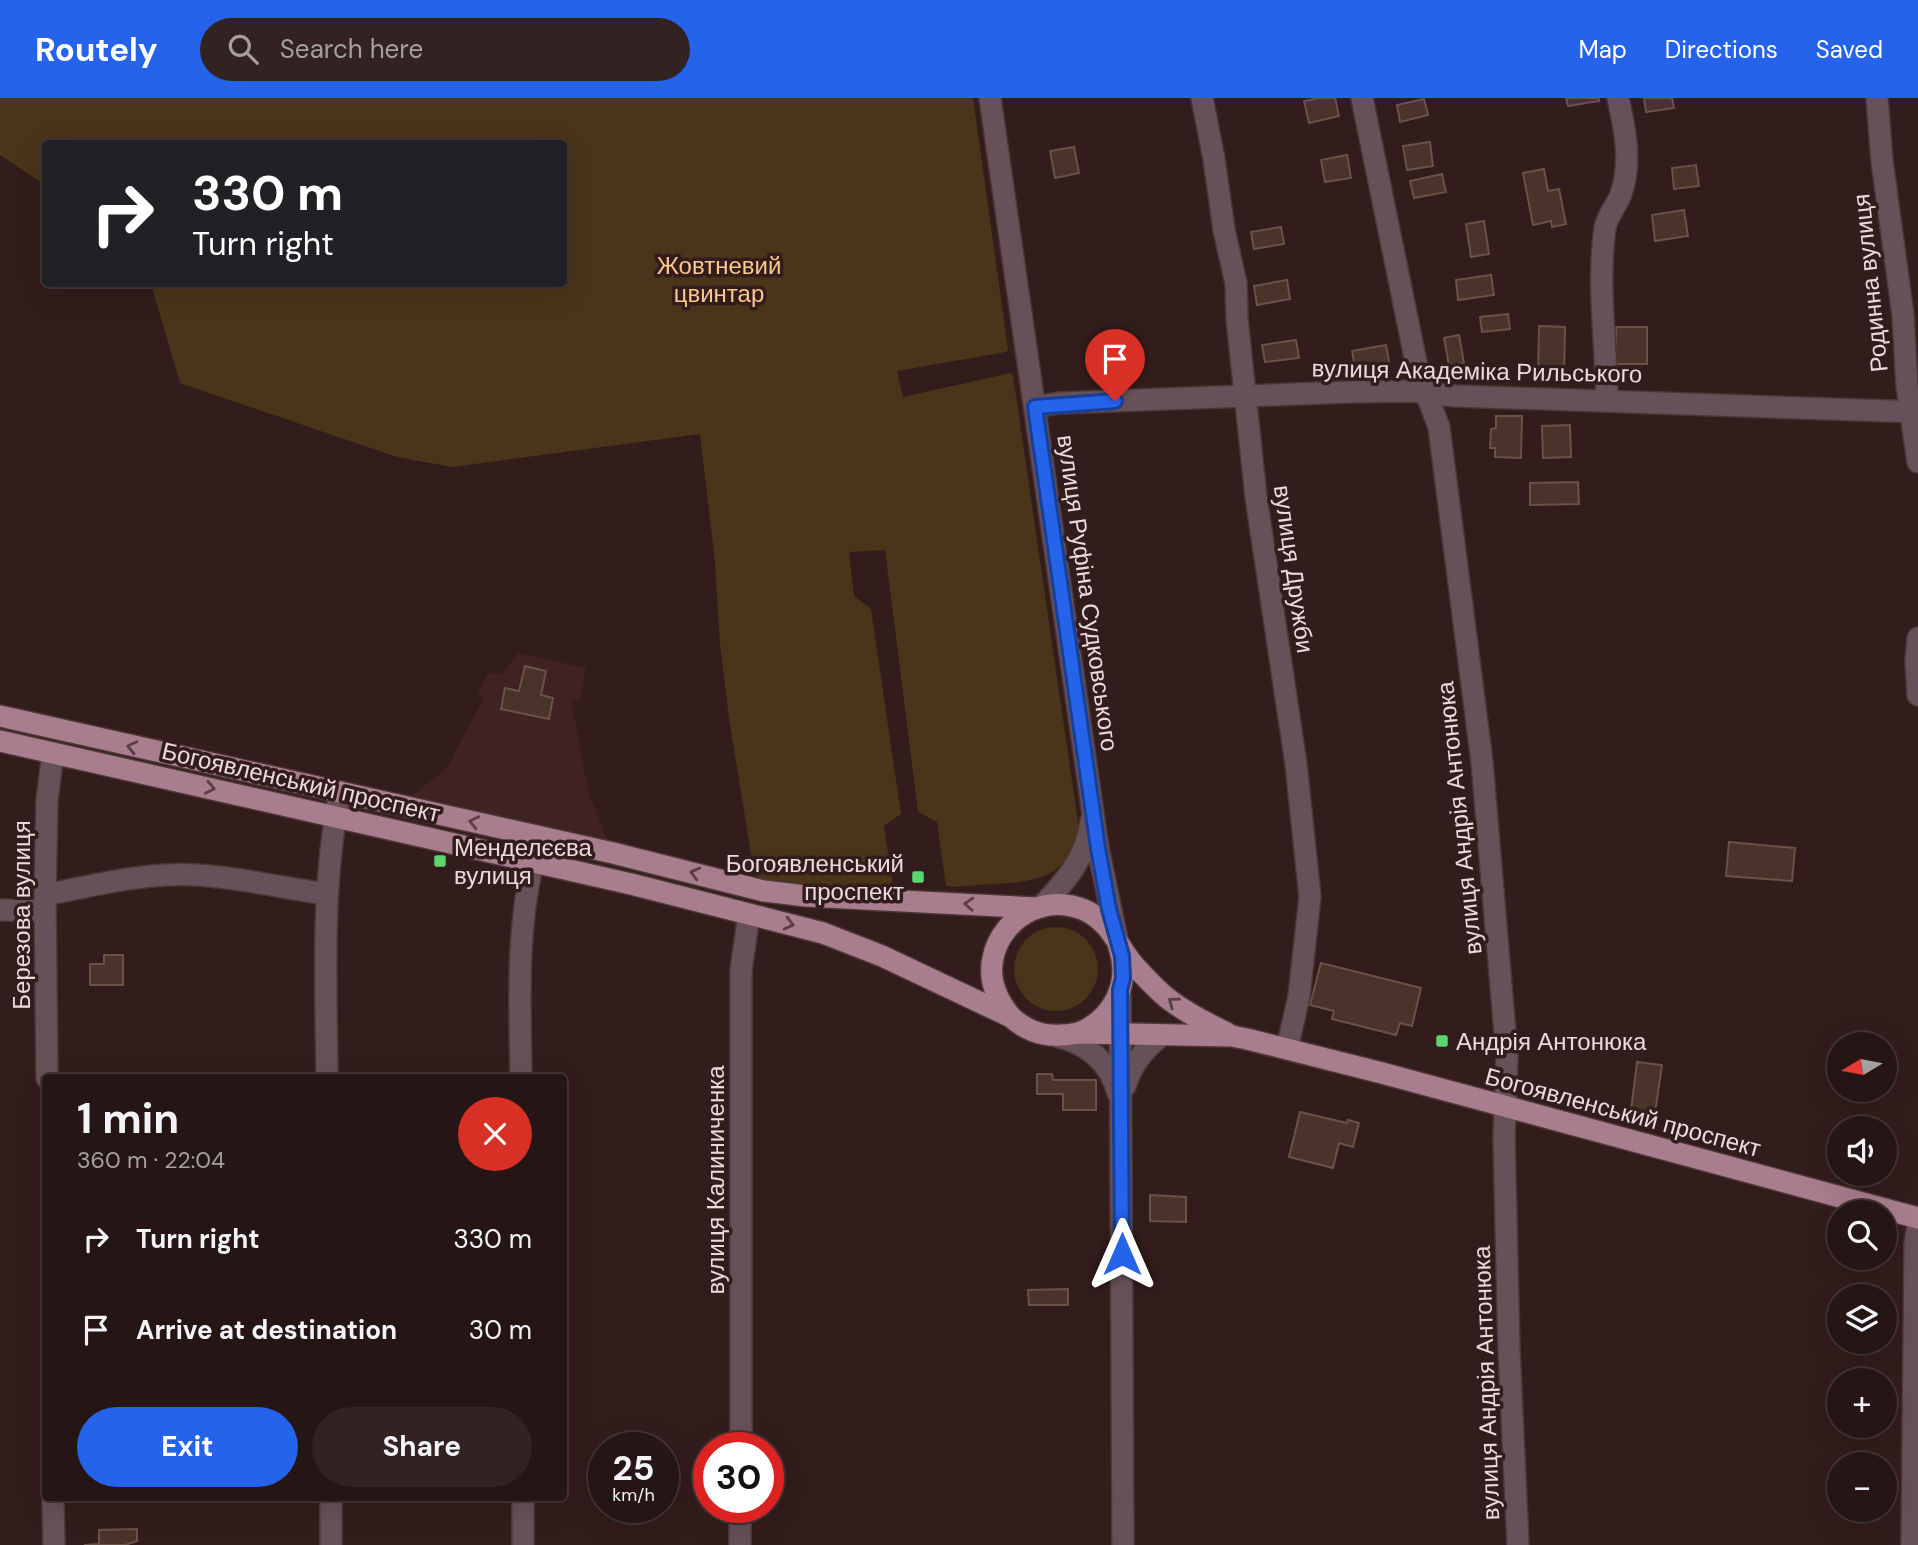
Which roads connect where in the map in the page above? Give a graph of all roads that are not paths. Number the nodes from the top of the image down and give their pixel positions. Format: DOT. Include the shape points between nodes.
graph roads {
  1 [pos="990,98"];
  2 [pos="1202,98"];
  3 [pos="1362,98"];
  4 [pos="1618,98"];
  5 [pos="1877,98"];
  6 [pos="1427,393"];
  7 [pos="1245,395"];
  8 [pos="1607,400"];
  9 [pos="1035,407"];
  10 [pos="1914,412"];
  11 [pos="1918,462"];
  12 [pos="1918,638"];
  13 [pos="1918,695"];
  14 [pos="0,716"];
  15 [pos="0,741"];
  16 [pos="52,753"];
  17 [pos="340,792"];
  18 [pos="1092,805"];
  19 [pos="335,817"];
  20 [pos="533,862"];
  21 [pos="326,894"];
  22 [pos="45,903"];
  23 [pos="1039,907"];
  24 [pos="0,910"];
  25 [pos="749,914"];
  26 [pos="1118,944"];
  27 [pos="1120,990"];
  28 [pos="1011,1017"];
  29 [pos="1121,1034"];
  30 [pos="1069,1035"];
  31 [pos="1162,1035"];
  32 [pos="1232,1036"];
  33 [pos="1287,1049"];
  34 [pos="47,1074"];
  35 [pos="327,1074"];
  36 [pos="521,1074"];
  37 [pos="1121,1108"];
  38 [pos="1506,1108"];
  39 [pos="1918,1218"];
  40 [pos="1918,1225"];
  41 [pos="741,1432"];
  42 [pos="53,1501"];
  43 [pos="331,1501"];
  44 [pos="523,1501"];
  45 [pos="740,1523"];
  46 [pos="54,1545"];
  47 [pos="331,1545"];
  48 [pos="523,1545"];
  49 [pos="740,1545"];
  50 [pos="1124,1545"];
  51 [pos="1518,1545"];
  52 [pos="1912,1545"];
  1 -- 9 [label="street, вулиця Руфіна Судковського"];
  2 -- 7 [label="street, вулиця Дружби" via="1236,283"];
  3 -- 6 [label="street, вулиця Андрія Антонюка" via="1418,373"];
  4 -- 8 [label="street" via="1627,167 1621,194 1605,225 1602,310"];
  5 -- 10 [label="street, Родинна вулиця"];
  6 -- 7 [label="street, вулиця Академіка Рильського"];
  6 -- 8 [label="street, вулиця Академіка Рильського"];
  6 -- 38 [label="street, вулиця Андрія Антонюка" via="1439,426 1482,762 1504,1009"];
  7 -- 9 [label="street, вулиця Академіка Рильського"];
  7 -- 33 [label="street, вулиця Дружби" via="1310,897 1299,996"];
  8 -- 10 [label="street, вулиця Академіка Рильського"];
  9 -- 18 [label="street, вулиця Руфіна Судковського"];
  10 -- 11 [label="street, Родинна вулиця"];
  12 -- 13 [label="street"];
  17 -- 14 [label="main road, Богоявленський проспект, one-way"];
  15 -- 16 [label="main road, Богоявленський проспект"];
  16 -- 19 [label="main road, Богоявленський проспект, one-way"];
  16 -- 22 [label="street, Березова вулиця"];
  17 -- 19 [label="street"];
  23 -- 17 [label="main road, Богоявленський проспект, one-way" via="764,891"];
  18 -- 23 [label="street, вулиця Руфіна Судковського" via="1080,858 1067,879"];
  18 -- 26 [label="street, вулиця Руфіна Судковського"];
  19 -- 20 [label="main road, Богоявленський проспект"];
  19 -- 21 [label="street"];
  20 -- 25 [label="main road, Богоявленський проспект"];
  20 -- 36 [label="street" via="520,957"];
  21 -- 22 [label="street" via="169,874 126,879"];
  21 -- 35 [label="street"];
  22 -- 24 [label="street"];
  22 -- 34 [label="street, Березова вулиця"];
  23 -- 26 [label="main road, Богоявленський проспект" via="1060,905 1088,912 1104,923"];
  23 -- 28 [label="main road" via="1007,928 992,961 997,997"];
  25 -- 28 [label="main road, Богоявленський проспект, one-way" via="824,933"];
  25 -- 41 [label="street, вулиця Калиниченка" via="741,970"];
  26 -- 27 [label="main road, вулиця Руфіна Судковського" via="1123,967"];
  32 -- 26 [label="main road, Богоявленський проспект, one-way" via="1168,998"];
  27 -- 29 [label="street, вулиця Руфіна Судковського"];
  27 -- 30 [label="main road" via="1108,1013 1095,1025"];
  28 -- 30 [label="main road, Богоявленський проспект" via="1028,1030"];
  29 -- 30 [label="main road, Богоявленський проспект"];
  29 -- 31 [label="main road, Богоявленський проспект"];
  29 -- 37 [label="street, вулиця Руфіна Судковського"];
  30 -- 37 [label="street, вулиця Руфіна Судковського" via="1104,1063 1116,1084"];
  31 -- 32 [label="main road, Богоявленський проспект"];
  31 -- 37 [label="street, вулиця Руфіна Судковського" via="1148,1046 1129,1074"];
  32 -- 33 [label="main road, Богоявленський проспект"];
  33 -- 38 [label="main road, Богоявленський проспект"];
  37 -- 50 [label="street, вулиця Руфіна Судковського"];
  38 -- 39 [label="main road, Богоявленський проспект"];
  38 -- 51 [label="street, вулиця Андрія Антонюка" via="1509,1349"];
  40 -- 52 [label="street"];
  42 -- 46 [label="street"];
  43 -- 47 [label="street"];
  44 -- 48 [label="street"];
  45 -- 49 [label="street"];
}
